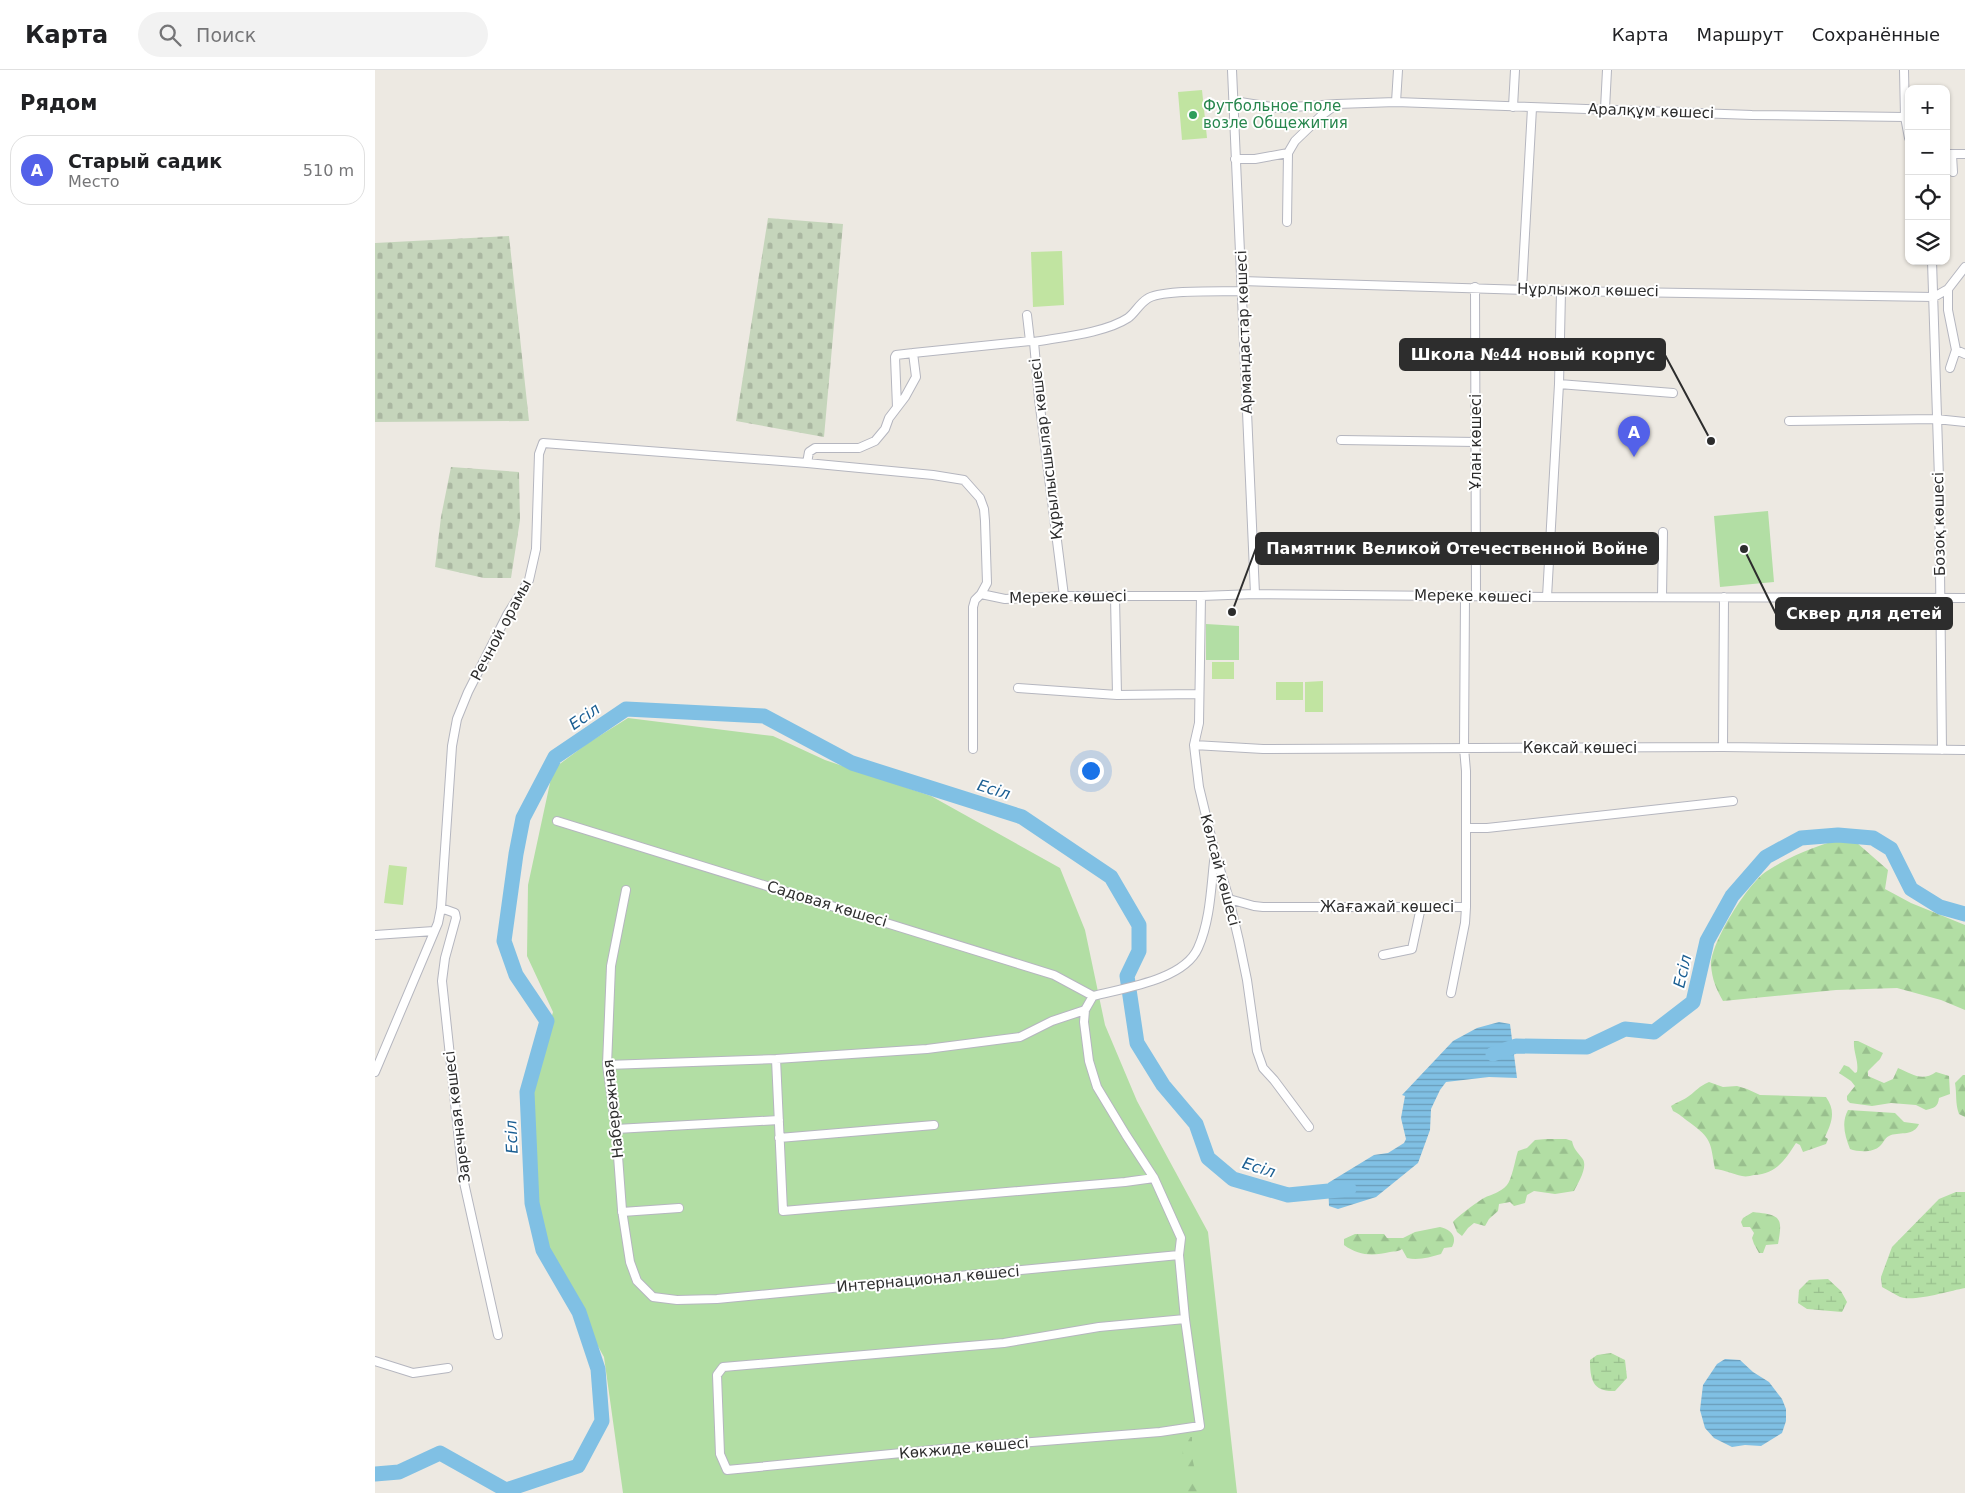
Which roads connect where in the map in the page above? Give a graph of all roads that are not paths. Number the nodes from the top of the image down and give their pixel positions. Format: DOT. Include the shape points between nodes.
graph roads {
  1 [pos="1232,70"];
  2 [pos="1398,70"];
  3 [pos="1515,70"];
  4 [pos="1607,70"];
  5 [pos="1904,70"];
  6 [pos="1234,101"];
  7 [pos="1396,102"];
  8 [pos="1337,104"];
  9 [pos="1513,107"];
  10 [pos="1532,108"];
  11 [pos="1605,109"];
  12 [pos="1905,117"];
  13 [pos="1288,152"];
  14 [pos="1950,154"];
  15 [pos="1965,154"];
  16 [pos="1950,158"];
  17 [pos="1235,159"];
  18 [pos="1953,172"];
  19 [pos="1287,222"];
  20 [pos="1933,265"];
  21 [pos="1965,267"];
  22 [pos="1242,280"];
  23 [pos="1475,287"];
  24 [pos="1523,288"];
  25 [pos="1948,289"];
  26 [pos="1561,290"];
  27 [pos="1243,291"];
  28 [pos="1934,297"];
  29 [pos="1027,315"];
  30 [pos="1032,341"];
  31 [pos="1956,350"];
  32 [pos="913,353"];
  33 [pos="1965,354"];
  34 [pos="1950,368"];
  35 [pos="1559,384"];
  36 [pos="1673,393"];
  37 [pos="897,407"];
  38 [pos="1936,419"];
  39 [pos="1789,421"];
  40 [pos="1965,422"];
  41 [pos="1341,440"];
  42 [pos="1476,442"];
  43 [pos="807,464"];
  44 [pos="1663,532"];
  45 [pos="981,594"];
  46 [pos="1255,594"];
  47 [pos="1064,596"];
  48 [pos="1201,596"];
  49 [pos="1465,596"];
  50 [pos="1476,596"];
  51 [pos="1115,597"];
  52 [pos="1547,597"];
  53 [pos="1662,597"];
  54 [pos="1724,597"];
  55 [pos="1940,598"];
  56 [pos="1965,598"];
  57 [pos="1018,688"];
  58 [pos="1198,694"];
  59 [pos="1117,695"];
  60 [pos="1194,746"];
  61 [pos="1464,748"];
  62 [pos="1723,748"];
  63 [pos="973,749"];
  64 [pos="1942,750"];
  65 [pos="1965,750"];
  66 [pos="1733,801"];
  67 [pos="557,821"];
  68 [pos="1467,828"];
  69 [pos="1215,853"];
  70 [pos="626,890"];
  71 [pos="1229,898"];
  72 [pos="1421,907"];
  73 [pos="1466,907"];
  74 [pos="441,908"];
  75 [pos="435,931"];
  76 [pos="375,935"];
  77 [pos="1383,956"];
  78 [pos="1451,993"];
  79 [pos="1093,996"];
  80 [pos="1085,1010"];
  81 [pos="384,1052"];
  82 [pos="375,1053"];
  83 [pos="776,1059"];
  84 [pos="607,1065"];
  85 [pos="375,1072"];
  86 [pos="779,1120"];
  87 [pos="934,1125"];
  88 [pos="1309,1127"];
  89 [pos="616,1129"];
  90 [pos="779,1138"];
  91 [pos="1154,1178"];
  92 [pos="679,1208"];
  93 [pos="622,1212"];
  94 [pos="1179,1254"];
  95 [pos="677,1300"];
  96 [pos="1185,1319"];
  97 [pos="498,1335"];
  98 [pos="375,1361"];
  99 [pos="448,1368"];
  1 -- 6 [label="street, Армандастар көшесі"];
  2 -- 7 [label="street"];
  3 -- 9 [label="street"];
  4 -- 11 [label="street"];
  5 -- 12 [label="street"];
  6 -- 8 [label="street, Аралқұм көшесі" via="1278,108"];
  6 -- 17 [label="street, Армандастар көшесі"];
  7 -- 8 [label="street, Аралқұм көшесі"];
  7 -- 9 [label="street, Аралқұм көшесі"];
  8 -- 13 [label="street" via="1295,140"];
  9 -- 10 [label="street, Аралқұм көшесі"];
  10 -- 11 [label="street, Аралқұм көшесі"];
  10 -- 24 [label="street"];
  11 -- 12 [label="street, Аралқұм көшесі"];
  13 -- 17 [label="street" via="1255,159"];
  13 -- 19 [label="street"];
  14 -- 15 [label="street"];
  16 -- 18 [label="street"];
  17 -- 22 [label="street, Армандастар көшесі"];
  20 -- 28 [label="street, Бозоқ көшесі"];
  21 -- 25 [label="street"];
  22 -- 23 [label="street, Нұрлыжол көшесі"];
  22 -- 27 [label="street, Армандастар көшесі"];
  23 -- 24 [label="street, Нұрлыжол көшесі"];
  23 -- 42 [label="street, Ұлан көшесі"];
  24 -- 26 [label="street, Нұрлыжол көшесі"];
  25 -- 28 [label="street"];
  25 -- 31 [label="street" via="1948,310"];
  26 -- 28 [label="street, Нұрлыжол көшесі"];
  26 -- 35 [label="street"];
  27 -- 30 [label="street, Құрылысшылар көшесі" via="1161,295 1147,299 1129,317 1112,327"];
  27 -- 46 [label="street, Армандастар көшесі"];
  28 -- 38 [label="street, Бозоқ көшесі"];
  29 -- 30 [label="street"];
  30 -- 32 [label="street"];
  30 -- 47 [label="street, Құрылысшылар көшесі"];
  31 -- 33 [label="street"];
  31 -- 34 [label="street"];
  32 -- 37 [label="street" via="916,377"];
  32 -- 37 [label="street" via="895,357"];
  35 -- 36 [label="street"];
  35 -- 52 [label="street"];
  37 -- 43 [label="street" via="875,441 859,448 815,448 809,452"];
  38 -- 39 [label="street"];
  38 -- 40 [label="street"];
  38 -- 55 [label="street, Бозоқ көшесі"];
  41 -- 42 [label="street"];
  42 -- 50 [label="street, Ұлан көшесі"];
  43 -- 45 [label="street, Речной орамы" via="964,480 980,498 985,521 987,583"];
  43 -- 74 [label="street, Речной орамы" via="543,443 539,454 536,549 529,580 507,615 457,719 452,746"];
  44 -- 53 [label="street"];
  45 -- 47 [label="street, Мереке көшесі" via="1005,599"];
  45 -- 63 [label="street, Речной орамы" via="973,607"];
  46 -- 48 [label="street, Мереке көшесі"];
  46 -- 49 [label="street, Мереке көшесі"];
  47 -- 51 [label="street, Мереке көшесі"];
  48 -- 51 [label="street, Мереке көшесі"];
  48 -- 58 [label="street, Көлсай көшесі"];
  49 -- 50 [label="street, Мереке көшесі"];
  49 -- 61 [label="street"];
  50 -- 52 [label="street, Мереке көшесі"];
  51 -- 59 [label="street"];
  52 -- 53 [label="street, Мереке көшесі"];
  53 -- 54 [label="street, Мереке көшесі"];
  54 -- 55 [label="street, Мереке көшесі"];
  54 -- 62 [label="street"];
  55 -- 56 [label="street, Мереке көшесі"];
  55 -- 64 [label="street, Бозоқ көшесі"];
  57 -- 59 [label="street"];
  58 -- 59 [label="street"];
  58 -- 60 [label="street, Көлсай көшесі" via="1199,723"];
  60 -- 61 [label="street, Көксай көшесі"];
  60 -- 69 [label="street, Көлсай көшесі" via="1199,786"];
  61 -- 62 [label="street, Көксай көшесі"];
  61 -- 68 [label="street, Жағажай көшесі"];
  62 -- 64 [label="street, Көксай көшесі"];
  64 -- 65 [label="street, Көксай көшесі"];
  66 -- 68 [label="street"];
  67 -- 79 [label="street, Садовая көшесі" via="1054,975"];
  68 -- 73 [label="street, Жағажай көшесі"];
  69 -- 71 [label="street, Көлсай көшесі"];
  69 -- 79 [label="street" via="1207,922 1198,950 1184,965 1164,976"];
  70 -- 84 [label="street, Набережная" via="611,966"];
  71 -- 72 [label="street, Жағажай көшесі" via="1263,907"];
  71 -- 88 [label="street, Көлсай көшесі" via="1247,980 1257,1051 1263,1068"];
  72 -- 73 [label="street, Жағажай көшесі"];
  72 -- 77 [label="street" via="1412,949"];
  73 -- 78 [label="street"];
  74 -- 75 [label="street, Речной орамы"];
  74 -- 97 [label="street, Заречная көшесі" via="455,913 456,918 442,981 463,1178"];
  75 -- 76 [label="street"];
  75 -- 81 [label="street, Речной орамы"];
  79 -- 80 [label="street"];
  80 -- 83 [label="street" via="1052,1021 1020,1037 927,1049"];
  80 -- 91 [label="street" via="1089,1061 1097,1087"];
  81 -- 82 [label="street"];
  81 -- 85 [label="street, Речной орамы"];
  83 -- 84 [label="street"];
  83 -- 86 [label="street"];
  84 -- 89 [label="street, Набережная"];
  86 -- 89 [label="street"];
  86 -- 90 [label="street"];
  87 -- 90 [label="street"];
  89 -- 93 [label="street, Набережная"];
  90 -- 91 [label="street" via="783,1211"];
  91 -- 94 [label="street" via="1181,1238"];
  92 -- 93 [label="street"];
  93 -- 95 [label="street, Набережная" via="630,1262 637,1281 653,1297"];
  94 -- 95 [label="street, Интернационал көшесі" via="717,1299"];
  94 -- 96 [label="street"];
  96 -- 96 [label="street, Көкжиде көшесі" via="1099,1327 1004,1343 723,1367 717,1374 720,1454 727,1470 1200,1426"];
  98 -- 99 [label="street" via="413,1372"];
}
